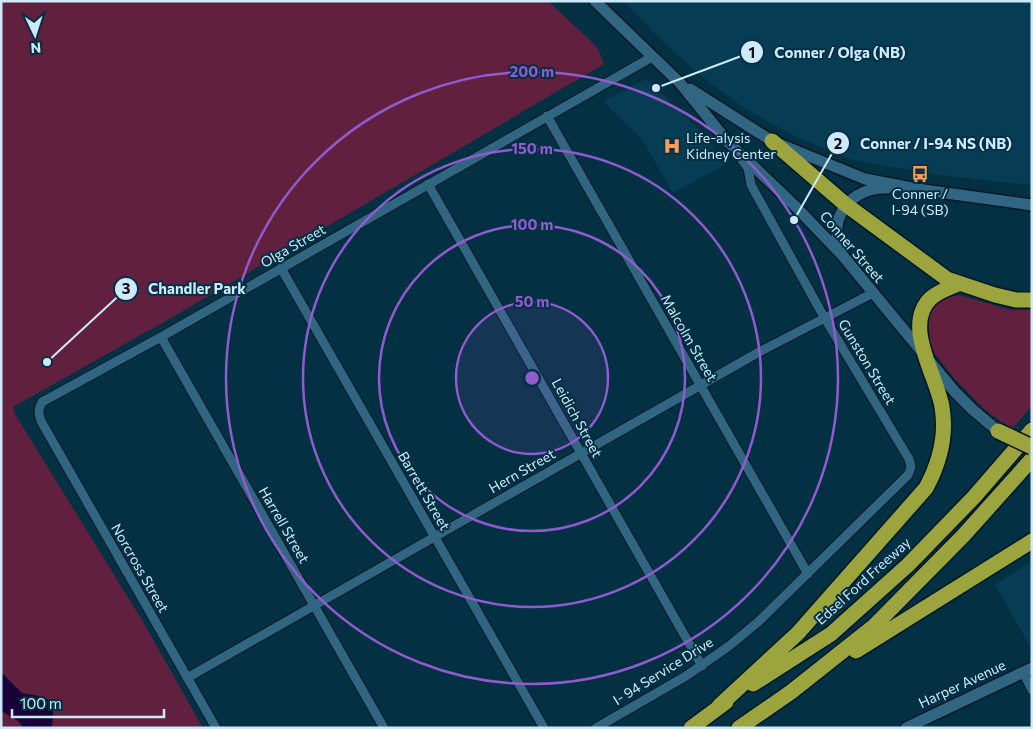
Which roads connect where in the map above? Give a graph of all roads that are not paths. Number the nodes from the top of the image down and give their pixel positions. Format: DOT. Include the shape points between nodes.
graph roads {
  1 [pos="595,1"];
  2 [pos="652,56"];
  3 [pos="680,83"];
  4 [pos="547,116"];
  5 [pos="727,140"];
  6 [pos="772,141"];
  7 [pos="428,184"];
  8 [pos="917,189"];
  9 [pos="845,204"];
  10 [pos="1032,206"];
  11 [pos="843,256"];
  12 [pos="281,268"];
  13 [pos="958,284"];
  14 [pos="873,293"];
  15 [pos="1032,300"];
  16 [pos="824,317"];
  17 [pos="160,337"];
  18 [pos="925,355"];
  19 [pos="700,385"];
  20 [pos="41,421"];
  21 [pos="1032,430"];
  22 [pos="998,431"];
  23 [pos="1032,446"];
  24 [pos="582,453"];
  25 [pos="1032,459"];
  26 [pos="434,536"];
  27 [pos="1032,541"];
  28 [pos="808,574"];
  29 [pos="314,605"];
  30 [pos="702,666"];
  31 [pos="1027,670"];
  32 [pos="187,678"];
  33 [pos="1032,690"];
  34 [pos="791,692"];
  35 [pos="719,706"];
  36 [pos="216,728"];
  37 [pos="384,728"];
  38 [pos="544,728"];
  39 [pos="596,728"];
  40 [pos="691,728"];
  41 [pos="739,728"];
  42 [pos="906,728"];
  1 -- 2 [label="main road, Conner Street"];
  2 -- 3 [label="main road, Conner Street"];
  2 -- 4 [label="street, Olga Street"];
  3 -- 5 [label="main road, Conner Street"];
  3 -- 6 [label="main road"];
  4 -- 7 [label="street, Olga Street"];
  4 -- 19 [label="street, Malcolm Street"];
  5 -- 11 [label="main road, Conner Street"];
  5 -- 16 [label="street, Gunston Street" via="748,168 751,185"];
  6 -- 8 [label="main road" via="865,179"];
  6 -- 9 [label="highway"];
  7 -- 12 [label="street, Olga Street"];
  7 -- 24 [label="street, Leidich Street"];
  8 -- 9 [label="main road" via="873,188"];
  8 -- 10 [label="main road"];
  9 -- 11 [label="main road" via="836,235"];
  9 -- 13 [label="highway"];
  11 -- 14 [label="main road, Conner Street"];
  12 -- 17 [label="street, Olga Street"];
  12 -- 26 [label="street, Barrett Street"];
  13 -- 15 [label="highway" via="995,296"];
  13 -- 18 [label="highway" via="926,303 919,325"];
  14 -- 16 [label="street, Hern Street"];
  14 -- 18 [label="main road, Conner Street"];
  16 -- 19 [label="street, Hern Street"];
  16 -- 28 [label="street, Gunston Street" via="911,467 908,475"];
  17 -- 20 [label="street, Olga Street" via="42,402 38,413"];
  17 -- 29 [label="street, Harrell Street"];
  18 -- 22 [label="main road, Conner Street" via="972,409"];
  18 -- 35 [label="highway" via="940,397 944,426 940,459 926,488 798,633"];
  19 -- 24 [label="street, Hern Street"];
  19 -- 28 [label="street, Malcolm Street"];
  20 -- 32 [label="street, Norcross Street"];
  21 -- 35 [label="highway, Edsel Ford Freeway" via="941,532 831,634"];
  22 -- 23 [label="highway, bridge"];
  24 -- 26 [label="street, Hern Street"];
  24 -- 30 [label="street, Leidich Street"];
  25 -- 34 [label="highway" via="963,536 873,627"];
  26 -- 29 [label="street, Hern Street"];
  26 -- 38 [label="street, Barrett Street"];
  27 -- 34 [label="highway"];
  28 -- 30 [label="street, I- 94 Service Drive" via="758,622"];
  29 -- 32 [label="street, Hern Street"];
  29 -- 37 [label="street, Harrell Street"];
  30 -- 39 [label="street, I- 94 Service Drive"];
  31 -- 33 [label="street"];
  31 -- 42 [label="main road, Harper Avenue"];
  32 -- 36 [label="street, Norcross Street"];
  34 -- 41 [label="highway"];
  35 -- 40 [label="highway, Edsel Ford Freeway"];
}
